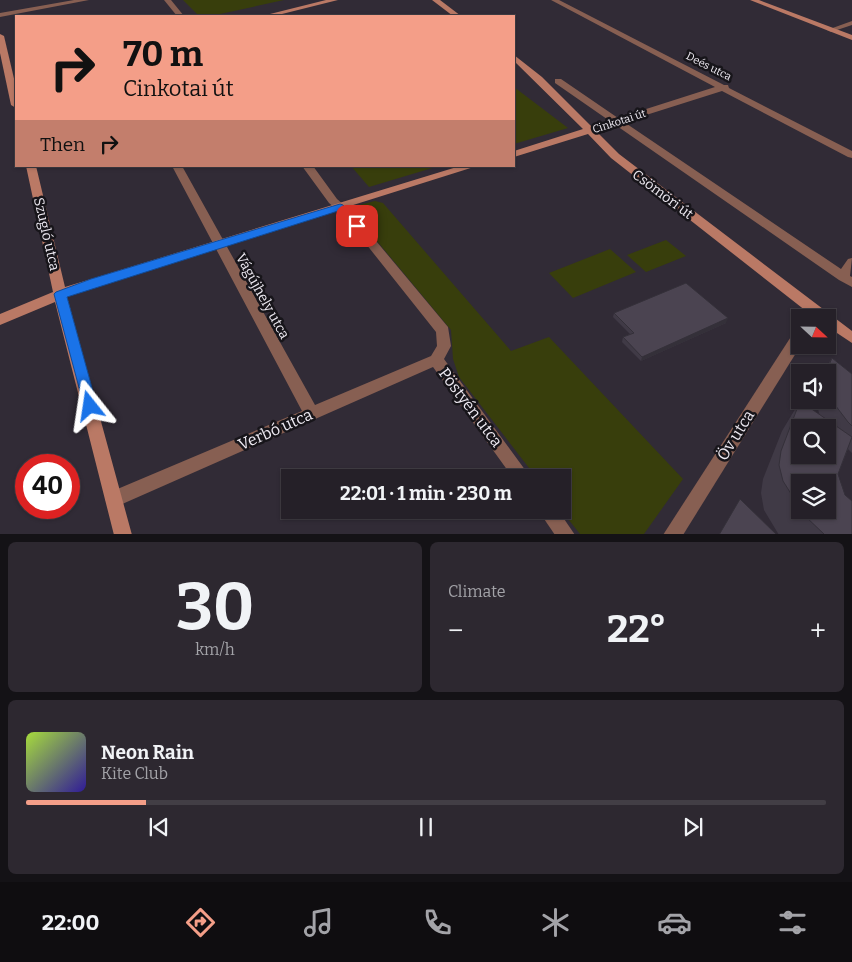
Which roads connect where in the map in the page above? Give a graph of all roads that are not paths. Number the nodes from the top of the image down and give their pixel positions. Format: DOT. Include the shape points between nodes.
graph roads {
  1 [pos="86,0"];
  2 [pos="167,0"];
  3 [pos="335,0"];
  4 [pos="435,0"];
  5 [pos="554,0"];
  6 [pos="753,0"];
  7 [pos="0,15"];
  8 [pos="180,15"];
  9 [pos="270,15"];
  10 [pos="456,15"];
  11 [pos="852,23"];
  12 [pos="831,30"];
  13 [pos="0,36"];
  14 [pos="852,38"];
  15 [pos="515,59"];
  16 [pos="8,75"];
  17 [pos="558,81"];
  18 [pos="725,87"];
  19 [pos="15,101"];
  20 [pos="615,122"];
  21 [pos="590,130"];
  22 [pos="515,154"];
  23 [pos="852,155"];
  24 [pos="31,167"];
  25 [pos="178,167"];
  26 [pos="309,167"];
  27 [pos="469,167"];
  28 [pos="340,207"];
  29 [pos="218,244"];
  30 [pos="852,262"];
  31 [pos="848,280"];
  32 [pos="60,294"];
  33 [pos="813,309"];
  34 [pos="0,320"];
  35 [pos="836,326"];
  36 [pos="852,338"];
  37 [pos="791,348"];
  38 [pos="436,360"];
  39 [pos="311,413"];
  40 [pos="516,469"];
  41 [pos="114,499"];
  42 [pos="554,519"];
  43 [pos="123,534"];
  44 [pos="566,534"];
  45 [pos="672,534"];
  1 -- 7 [label="street"];
  2 -- 8 [label="street"];
  3 -- 9 [label="street"];
  4 -- 10 [label="street"];
  5 -- 18 [label="street, Deés utca"];
  6 -- 12 [label="street"];
  11 -- 12 [label="street"];
  12 -- 14 [label="street"];
  13 -- 16 [label="street"];
  15 -- 21 [label="street, Csömöri út"];
  16 -- 19 [label="street"];
  17 -- 20 [label="street"];
  18 -- 20 [label="street, Cinkotai út"];
  18 -- 23 [label="street, Deés utca"];
  20 -- 21 [label="street, Cinkotai út"];
  20 -- 31 [label="street"];
  21 -- 22 [label="street, Cinkotai út"];
  21 -- 33 [label="street, Csömöri út" via="634,172"];
  24 -- 32 [label="street, Szugló utca"];
  25 -- 29 [label="street, Vágújhely utca"];
  26 -- 28 [label="street"];
  27 -- 28 [label="street"];
  28 -- 29 [label="street"];
  28 -- 38 [label="street" via="444,331 444,346"];
  29 -- 32 [label="street"];
  29 -- 39 [label="street, Vágújhely utca"];
  30 -- 31 [label="street"];
  32 -- 34 [label="street"];
  32 -- 41 [label="street, Szugló utca"];
  35 -- 36 [label="street, Csömöri út"];
  37 -- 45 [label="street, Öv utca"];
  38 -- 39 [label="street, Verbó utca"];
  38 -- 40 [label="street, Pöstyén utca"];
  39 -- 41 [label="street, Verbó utca"];
  41 -- 43 [label="street, Szugló utca"];
  42 -- 44 [label="street"];
}
